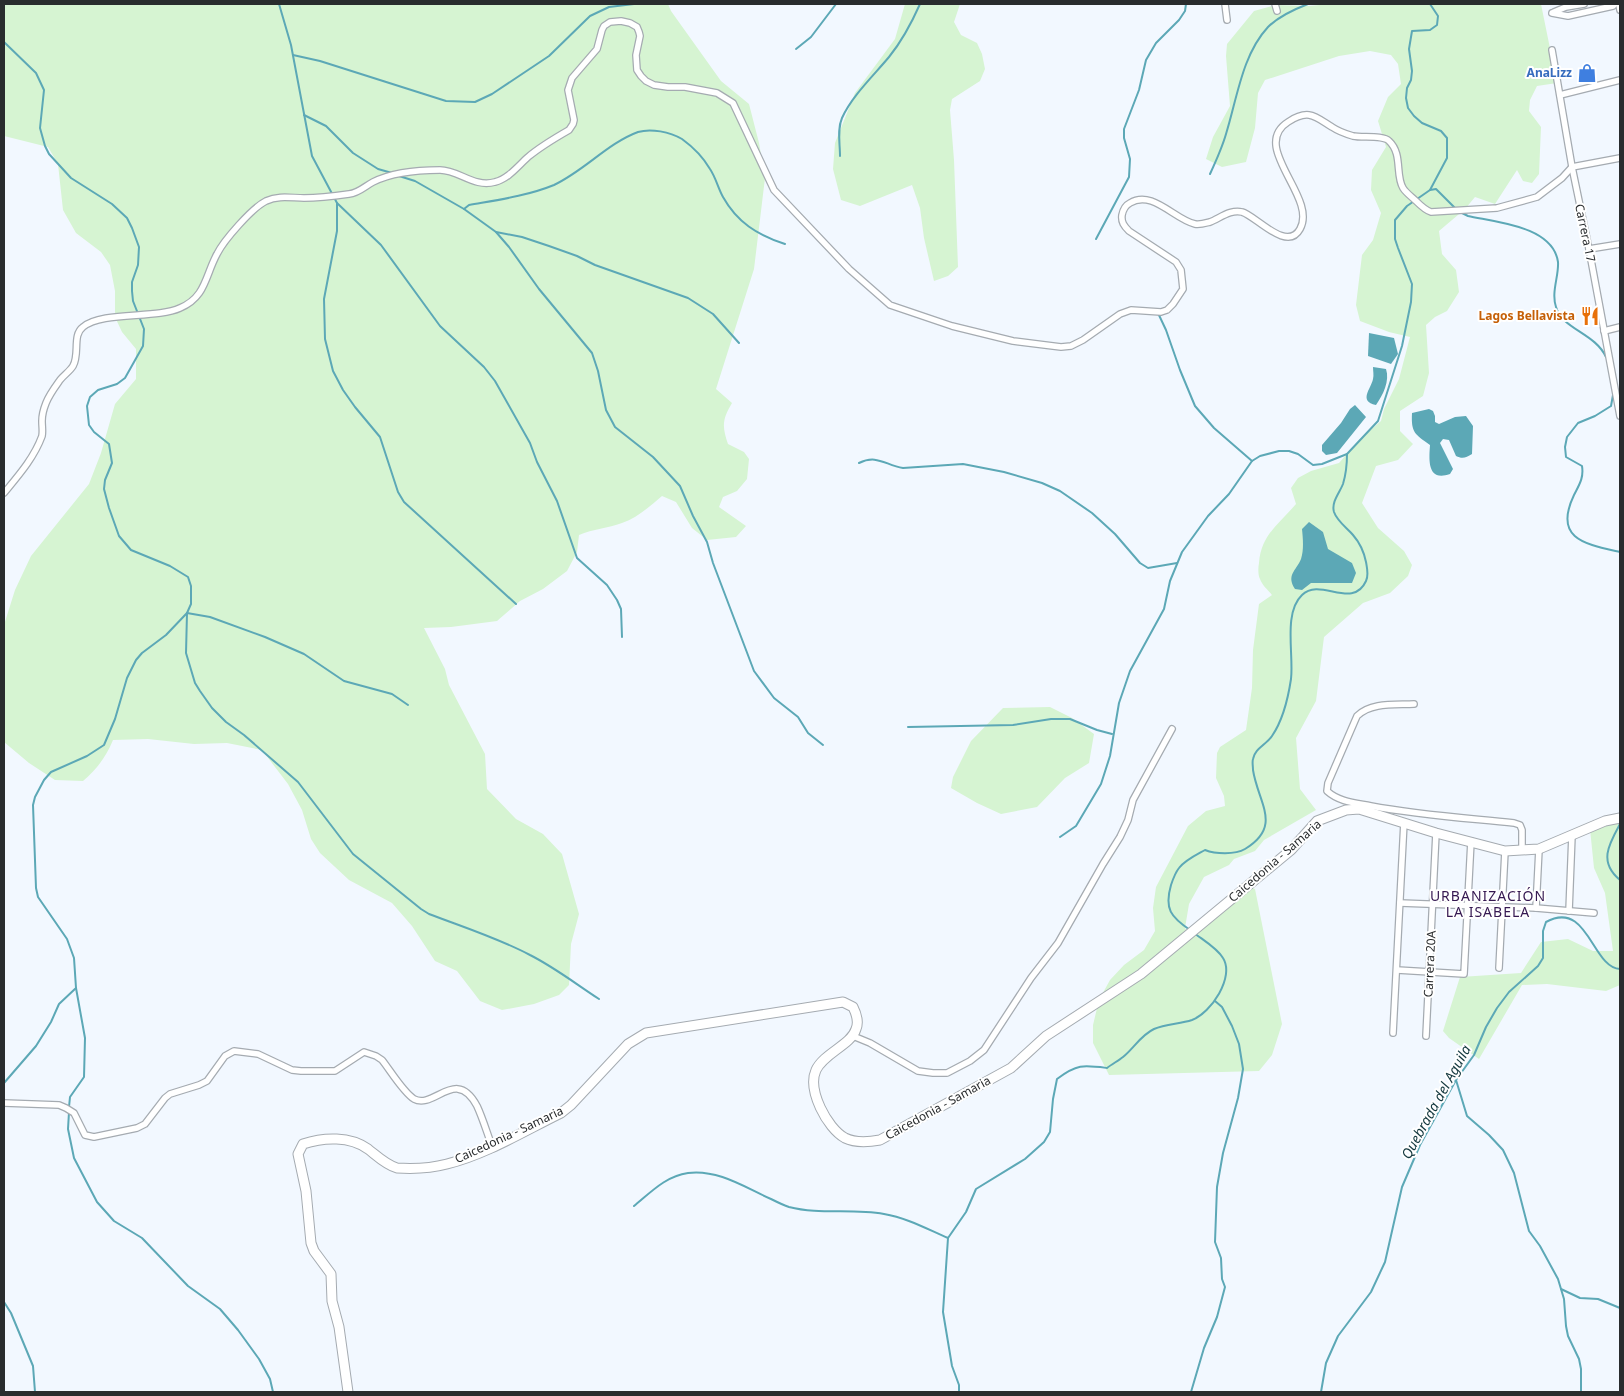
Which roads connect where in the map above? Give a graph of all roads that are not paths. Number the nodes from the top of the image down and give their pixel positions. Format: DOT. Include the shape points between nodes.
graph roads {
  1 [pos="1225,4"];
  2 [pos="1275,4"];
  3 [pos="1584,4"];
  4 [pos="1617,4"];
  5 [pos="1620,10"];
  6 [pos="1277,11"];
  7 [pos="1227,20"];
  8 [pos="1552,50"];
  9 [pos="1620,80"];
  10 [pos="1560,95"];
  11 [pos="1620,158"];
  12 [pos="1572,167"];
  13 [pos="1620,244"];
  14 [pos="1589,249"];
  15 [pos="1620,328"];
  16 [pos="1604,331"];
  17 [pos="1619,403"];
  18 [pos="1620,416"];
  19 [pos="4,493"];
  20 [pos="1414,704"];
  21 [pos="1172,729"];
  22 [pos="1620,818"];
  23 [pos="1404,822"];
  24 [pos="1436,833"];
  25 [pos="1572,835"];
  26 [pos="1471,842"];
  27 [pos="1539,849"];
  28 [pos="1505,850"];
  29 [pos="1522,851"];
  30 [pos="1400,903"];
  31 [pos="1432,905"];
  32 [pos="1467,906"];
  33 [pos="1502,907"];
  34 [pos="1536,908"];
  35 [pos="1568,911"];
  36 [pos="1594,913"];
  37 [pos="1499,968"];
  38 [pos="1396,970"];
  39 [pos="1429,972"];
  40 [pos="1394,1033"];
  41 [pos="853,1036"];
  42 [pos="1426,1036"];
  43 [pos="4,1103"];
  44 [pos="492,1146"];
  45 [pos="348,1392"];
  1 -- 7 [label="street"];
  2 -- 6 [label="street"];
  3 -- 4 [label="street" via="1552,13 1568,16"];
  4 -- 5 [label="street"];
  8 -- 10 [label="street, Carrera 17"];
  9 -- 10 [label="street"];
  10 -- 12 [label="street, Carrera 17"];
  11 -- 12 [label="street"];
  12 -- 14 [label="street, Carrera 17"];
  12 -- 19 [label="street" via="1537,197 1497,208 1431,212 1403,188 1397,155 1389,141 1352,136 1309,114 1299,116 1285,123 1276,141 1277,154 1302,209 1299,231 1292,236 1283,236 1243,212 1233,212 1197,225 1158,204 1136,200 1128,204 1121,220 1129,231 1179,266 1183,289 1174,304 1161,312 1131,310 1120,314 1071,346 1013,341 952,326 890,305 849,269 774,190 733,103 717,93 646,81 637,70 640,36 637,27 621,21 610,22 602,30 597,48 572,78 568,90 574,120 569,130 497,182 476,182 444,170 418,170 388,176 350,194 305,198 282,196 266,202 233,231 217,253 202,290 194,300 164,313 104,319 82,327 76,336 77,353 73,367 46,402 43,434 37,448"];
  13 -- 14 [label="street"];
  14 -- 16 [label="street, Carrera 17"];
  15 -- 16 [label="street"];
  16 -- 17 [label="street, Carrera 17"];
  17 -- 18 [label="street, Carrera 17"];
  20 -- 29 [label="street" via="1374,706 1357,716 1327,791 1349,802 1403,812 1514,823 1522,830"];
  21 -- 41 [label="street" via="1133,800 1120,837 1058,943 984,1050 970,1062 947,1073 933,1073 918,1071"];
  22 -- 25 [label="street, Caicedonia - Samaria"];
  23 -- 24 [label="street, Caicedonia - Samaria"];
  23 -- 30 [label="street"];
  23 -- 41 [label="street, Caicedonia - Samaria" via="1359,809 1346,810 1317,821 1291,850 1141,974 1046,1036 1011,1068 880,1140 856,1141 839,1134 815,1094 816,1072 824,1059"];
  24 -- 26 [label="street, Caicedonia - Samaria"];
  24 -- 31 [label="street, Carrera 20A"];
  25 -- 27 [label="street, Caicedonia - Samaria"];
  25 -- 35 [label="street"];
  26 -- 28 [label="street, Caicedonia - Samaria"];
  26 -- 32 [label="street"];
  27 -- 29 [label="street, Caicedonia - Samaria"];
  27 -- 34 [label="street"];
  28 -- 29 [label="street, Caicedonia - Samaria"];
  28 -- 33 [label="street"];
  30 -- 31 [label="street"];
  30 -- 38 [label="street"];
  31 -- 32 [label="street"];
  31 -- 39 [label="street, Carrera 20A"];
  32 -- 33 [label="street"];
  32 -- 39 [label="street" via="1464,974"];
  33 -- 34 [label="street"];
  33 -- 37 [label="street"];
  34 -- 35 [label="street"];
  35 -- 36 [label="street"];
  38 -- 39 [label="street"];
  38 -- 40 [label="street"];
  39 -- 42 [label="street, Carrera 20A"];
  41 -- 44 [label="street, Caicedonia - Samaria" via="857,1028 856,1015 853,1007 843,1002 646,1033 628,1044 571,1106"];
  43 -- 44 [label="street" via="59,1105 74,1113 85,1135 94,1137 145,1124 170,1094 207,1081 228,1052 258,1054 292,1070 329,1071 335,1071 364,1052 382,1060 415,1099 421,1101 441,1092 463,1090 477,1106"];
  44 -- 45 [label="street, Caicedonia - Samaria" via="446,1164 406,1168 390,1166 361,1144 347,1139 325,1139 303,1144 300,1148 299,1164 306,1191 311,1243 331,1274 332,1301"];
}
